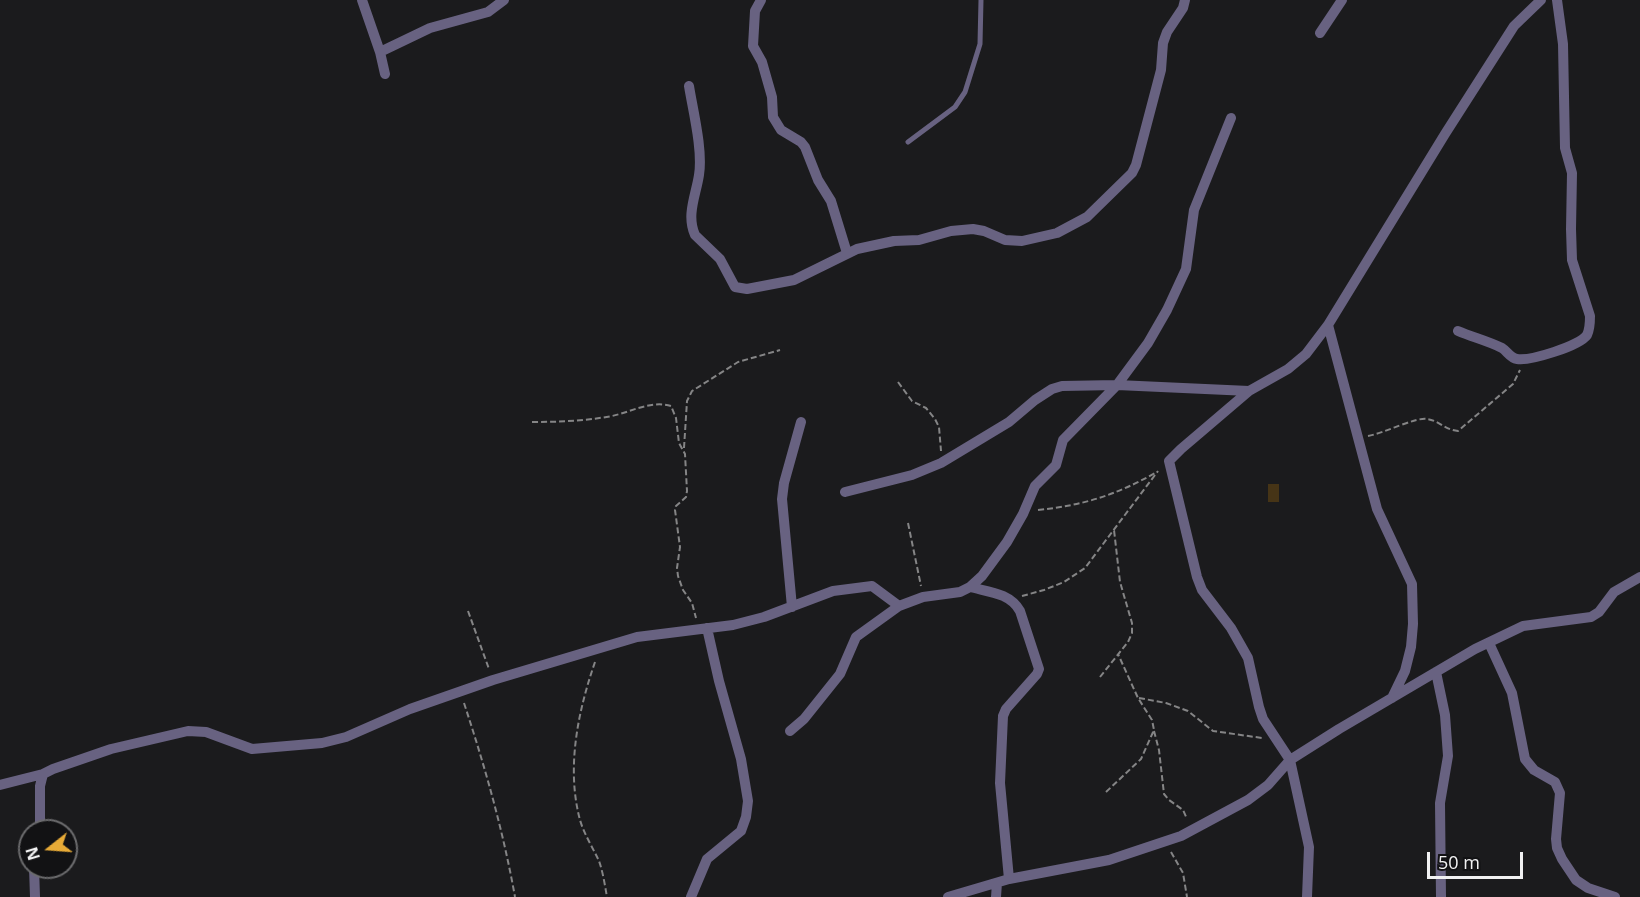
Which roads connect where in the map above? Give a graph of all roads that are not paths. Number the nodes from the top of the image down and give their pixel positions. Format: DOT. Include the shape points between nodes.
graph roads {
  1 [pos="362,0"];
  2 [pos="761,0"];
  3 [pos="981,0"];
  4 [pos="1185,0"];
  5 [pos="1342,0"];
  6 [pos="1541,0"];
  7 [pos="1557,0"];
  8 [pos="498,2"];
  9 [pos="1320,33"];
  10 [pos="380,52"];
  11 [pos="385,74"];
  12 [pos="689,86"];
  13 [pos="1231,118"];
  14 [pos="908,142"];
  15 [pos="847,253"];
  16 [pos="1328,325"];
  17 [pos="1458,331"];
  18 [pos="1117,385"];
  19 [pos="1249,391"];
  20 [pos="801,422"];
  21 [pos="845,492"];
  22 [pos="1640,577"];
  23 [pos="970,587"];
  24 [pos="899,606"];
  25 [pos="792,607"];
  26 [pos="703,629"];
  27 [pos="1489,643"];
  28 [pos="1436,672"];
  29 [pos="1392,698"];
  30 [pos="790,731"];
  31 [pos="1290,760"];
  32 [pos="43,774"];
  33 [pos="0,785"];
  34 [pos="40,819"];
  35 [pos="34,879"];
  36 [pos="1010,879"];
  37 [pos="997,883"];
  38 [pos="34,897"];
  39 [pos="691,897"];
  40 [pos="948,897"];
  41 [pos="996,897"];
  42 [pos="1307,897"];
  43 [pos="1441,897"];
  44 [pos="1615,897"];
  1 -- 10 [label="street"];
  2 -- 15 [label="street" via="755,11 753,46 766,74 773,117 781,130 805,147 831,201"];
  3 -- 14 [label="lane" via="980,44 965,92 955,107"];
  4 -- 15 [label="street" via="1163,43 1161,70 1136,165 1087,217 1057,233 1022,241 1005,240 973,229 878,244"];
  5 -- 9 [label="street"];
  6 -- 16 [label="street" via="1514,26"];
  7 -- 17 [label="street" via="1563,44 1565,148 1572,173 1572,260 1590,326 1579,342 1524,358 1515,358"];
  8 -- 10 [label="street" via="480,15 430,28"];
  10 -- 11 [label="street"];
  12 -- 15 [label="street" via="700,166 692,211 693,230 720,259 735,287 747,289 794,280"];
  13 -- 18 [label="street" via="1194,210 1186,269 1148,343"];
  16 -- 19 [label="street" via="1306,354"];
  16 -- 29 [label="street" via="1377,509 1412,584 1411,647"];
  18 -- 19 [label="street"];
  18 -- 21 [label="street" via="1052,389 1009,422 941,463 912,475"];
  18 -- 23 [label="street" via="1063,440 1056,465 1035,486 1007,542"];
  19 -- 31 [label="street" via="1172,457 1169,465 1202,590 1248,658 1259,707"];
  20 -- 25 [label="street" via="782,499"];
  22 -- 27 [label="street" via="1614,592 1591,617 1523,626"];
  23 -- 24 [label="street"];
  23 -- 36 [label="street" via="1011,599 1020,610 1039,670 1003,717 1000,783"];
  24 -- 25 [label="street" via="868,585 833,591"];
  24 -- 30 [label="street" via="856,637 840,674"];
  25 -- 26 [label="street" via="733,625"];
  26 -- 32 [label="street" via="638,637 493,680 322,743 252,748 206,732 188,731 111,749"];
  26 -- 39 [label="street" via="741,759 748,801 741,831 706,859"];
  27 -- 28 [label="street"];
  27 -- 44 [label="street" via="1512,693 1524,759 1555,782 1560,793 1556,839 1562,859 1576,880"];
  28 -- 29 [label="street"];
  28 -- 43 [label="street" via="1448,756 1440,803"];
  29 -- 31 [label="street"];
  31 -- 36 [label="street" via="1257,794 1166,842 1109,860"];
  31 -- 42 [label="street" via="1309,847"];
  32 -- 33 [label="street"];
  32 -- 34 [label="street"];
  35 -- 38 [label="street"];
  36 -- 37 [label="street"];
  37 -- 40 [label="street"];
  37 -- 41 [label="street"];
}
